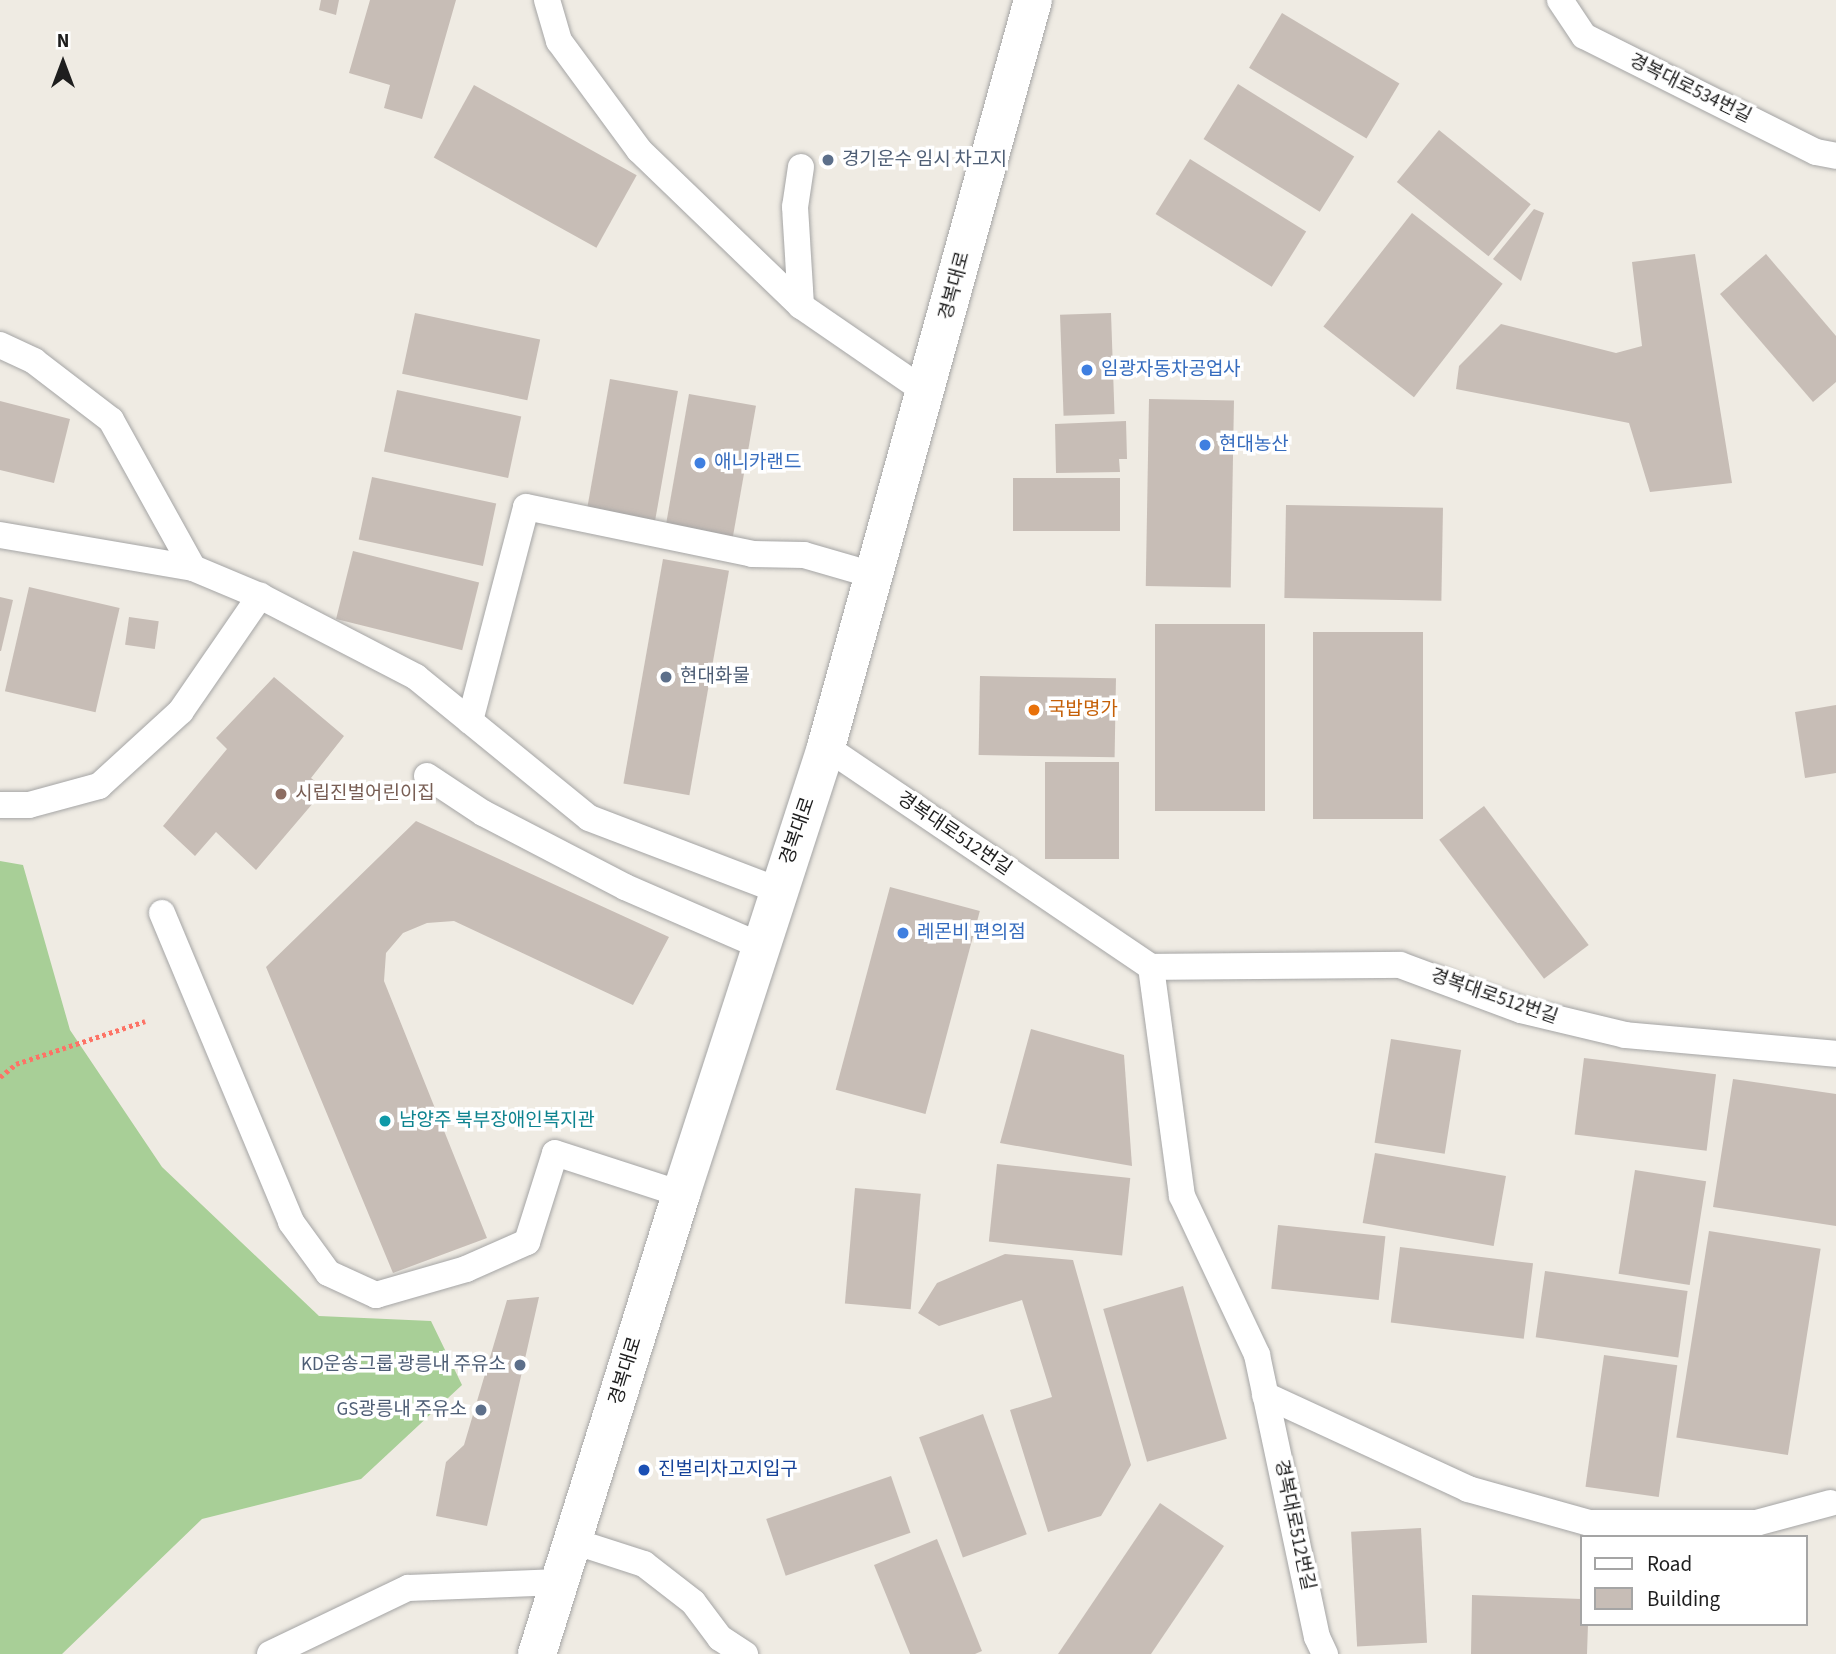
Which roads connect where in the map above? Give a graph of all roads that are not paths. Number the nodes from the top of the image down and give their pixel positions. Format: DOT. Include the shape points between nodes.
graph roads {
  1 [pos="547,0"];
  2 [pos="1033,0"];
  3 [pos="1560,0"];
  4 [pos="1836,156"];
  5 [pos="801,167"];
  6 [pos="801,306"];
  7 [pos="0,345"];
  8 [pos="926,392"];
  9 [pos="0,536"];
  10 [pos="193,568"];
  11 [pos="873,575"];
  12 [pos="260,596"];
  13 [pos="470,721"];
  14 [pos="826,747"];
  15 [pos="427,776"];
  16 [pos="0,805"];
  17 [pos="778,890"];
  18 [pos="162,913"];
  19 [pos="761,946"];
  20 [pos="1151,967"];
  21 [pos="1836,1054"];
  22 [pos="681,1194"];
  23 [pos="1265,1395"];
  24 [pos="1830,1503"];
  25 [pos="573,1541"];
  26 [pos="561,1582"];
  27 [pos="270,1654"];
  28 [pos="537,1654"];
  29 [pos="745,1654"];
  30 [pos="1325,1654"];
  1 -- 6 [label="lane" via="559,41 639,150"];
  2 -- 8 [label="street, 경복대로"];
  3 -- 4 [label="lane, 경복대로534번길" via="1584,36 1816,152"];
  5 -- 6 [label="lane" via="795,207"];
  6 -- 8 [label="lane"];
  7 -- 10 [label="lane" via="34,361 111,420"];
  8 -- 11 [label="street, 경복대로"];
  9 -- 10 [label="lane"];
  10 -- 12 [label="lane"];
  11 -- 13 [label="lane" via="804,555 752,554 526,507"];
  11 -- 14 [label="street, 경복대로"];
  12 -- 13 [label="lane" via="416,677"];
  12 -- 16 [label="lane" via="181,711 99,786 29,805"];
  13 -- 17 [label="lane" via="589,818"];
  14 -- 17 [label="street, 경복대로"];
  14 -- 20 [label="lane, 경복대로512번길"];
  15 -- 19 [label="lane" via="483,813 625,887"];
  17 -- 19 [label="street, 경복대로"];
  18 -- 22 [label="lane" via="291,1222 328,1273 376,1294 466,1269 527,1242 555,1153"];
  19 -- 22 [label="street, 경복대로"];
  20 -- 21 [label="lane, 경복대로512번길" via="1400,965 1521,1010 1625,1035"];
  20 -- 23 [label="lane, 경복대로512번길" via="1182,1196 1257,1355"];
  22 -- 25 [label="street, 경복대로"];
  23 -- 24 [label="lane" via="1468,1489 1590,1523 1756,1523"];
  23 -- 30 [label="lane, 경복대로512번길" via="1317,1637"];
  25 -- 26 [label="street, 경복대로"];
  25 -- 29 [label="lane" via="644,1564 693,1602 720,1638"];
  26 -- 27 [label="lane" via="408,1588"];
  26 -- 28 [label="street, 경복대로"];
}
